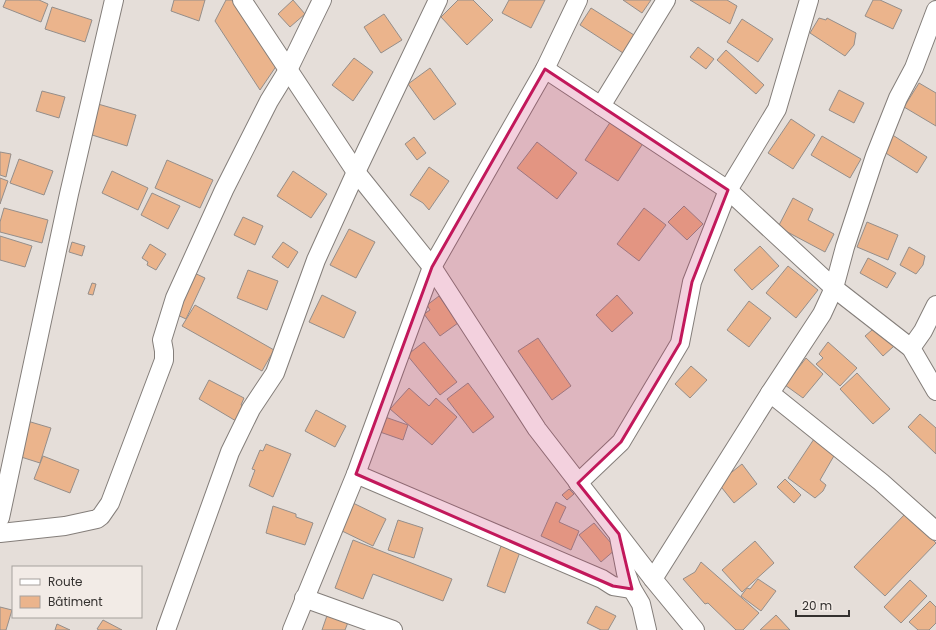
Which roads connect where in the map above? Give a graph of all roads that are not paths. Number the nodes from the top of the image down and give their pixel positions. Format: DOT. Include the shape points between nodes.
graph roads {
  1 [pos="114,0"];
  2 [pos="242,0"];
  3 [pos="322,0"];
  4 [pos="438,0"];
  5 [pos="578,0"];
  6 [pos="666,0"];
  7 [pos="809,0"];
  8 [pos="936,10"];
  9 [pos="545,69"];
  10 [pos="288,70"];
  11 [pos="601,106"];
  12 [pos="356,172"];
  13 [pos="728,190"];
  14 [pos="432,267"];
  15 [pos="834,288"];
  16 [pos="936,305"];
  17 [pos="911,348"];
  18 [pos="936,391"];
  19 [pos="770,393"];
  20 [pos="356,474"];
  21 [pos="578,483"];
  22 [pos="0,518"];
  23 [pos="936,531"];
  24 [pos="0,533"];
  25 [pos="619,534"];
  26 [pos="653,579"];
  27 [pos="632,589"];
  28 [pos="304,598"];
  29 [pos="166,630"];
  30 [pos="292,630"];
  31 [pos="393,630"];
  32 [pos="647,630"];
  33 [pos="695,630"];
  1 -- 22 [label="street" via="69,194"];
  2 -- 10 [label="street"];
  3 -- 10 [label="street"];
  4 -- 12 [label="street"];
  5 -- 9 [label="street"];
  6 -- 11 [label="street"];
  7 -- 13 [label="street" via="777,109"];
  8 -- 15 [label="street" via="876,156"];
  9 -- 11 [label="street"];
  9 -- 14 [label="street"];
  10 -- 12 [label="street"];
  10 -- 24 [label="street" via="269,101 224,190 175,298 162,340 164,360 110,503 97,519 65,526"];
  11 -- 13 [label="street"];
  12 -- 14 [label="street"];
  12 -- 29 [label="street" via="316,260 275,373 252,409 230,452"];
  13 -- 15 [label="street"];
  13 -- 21 [label="street" via="692,282 680,344 621,442"];
  14 -- 20 [label="street"];
  14 -- 21 [label="street" via="537,429"];
  15 -- 17 [label="street"];
  15 -- 19 [label="street" via="822,314"];
  16 -- 17 [label="street"];
  17 -- 18 [label="street"];
  19 -- 23 [label="street" via="881,482"];
  19 -- 26 [label="street"];
  20 -- 27 [label="street" via="602,579 613,586"];
  20 -- 28 [label="street"];
  21 -- 25 [label="street"];
  25 -- 26 [label="street"];
  25 -- 27 [label="street" via="623,560"];
  26 -- 33 [label="street"];
  27 -- 32 [label="street" via="641,604"];
  28 -- 30 [label="street"];
  28 -- 31 [label="street"];
}
